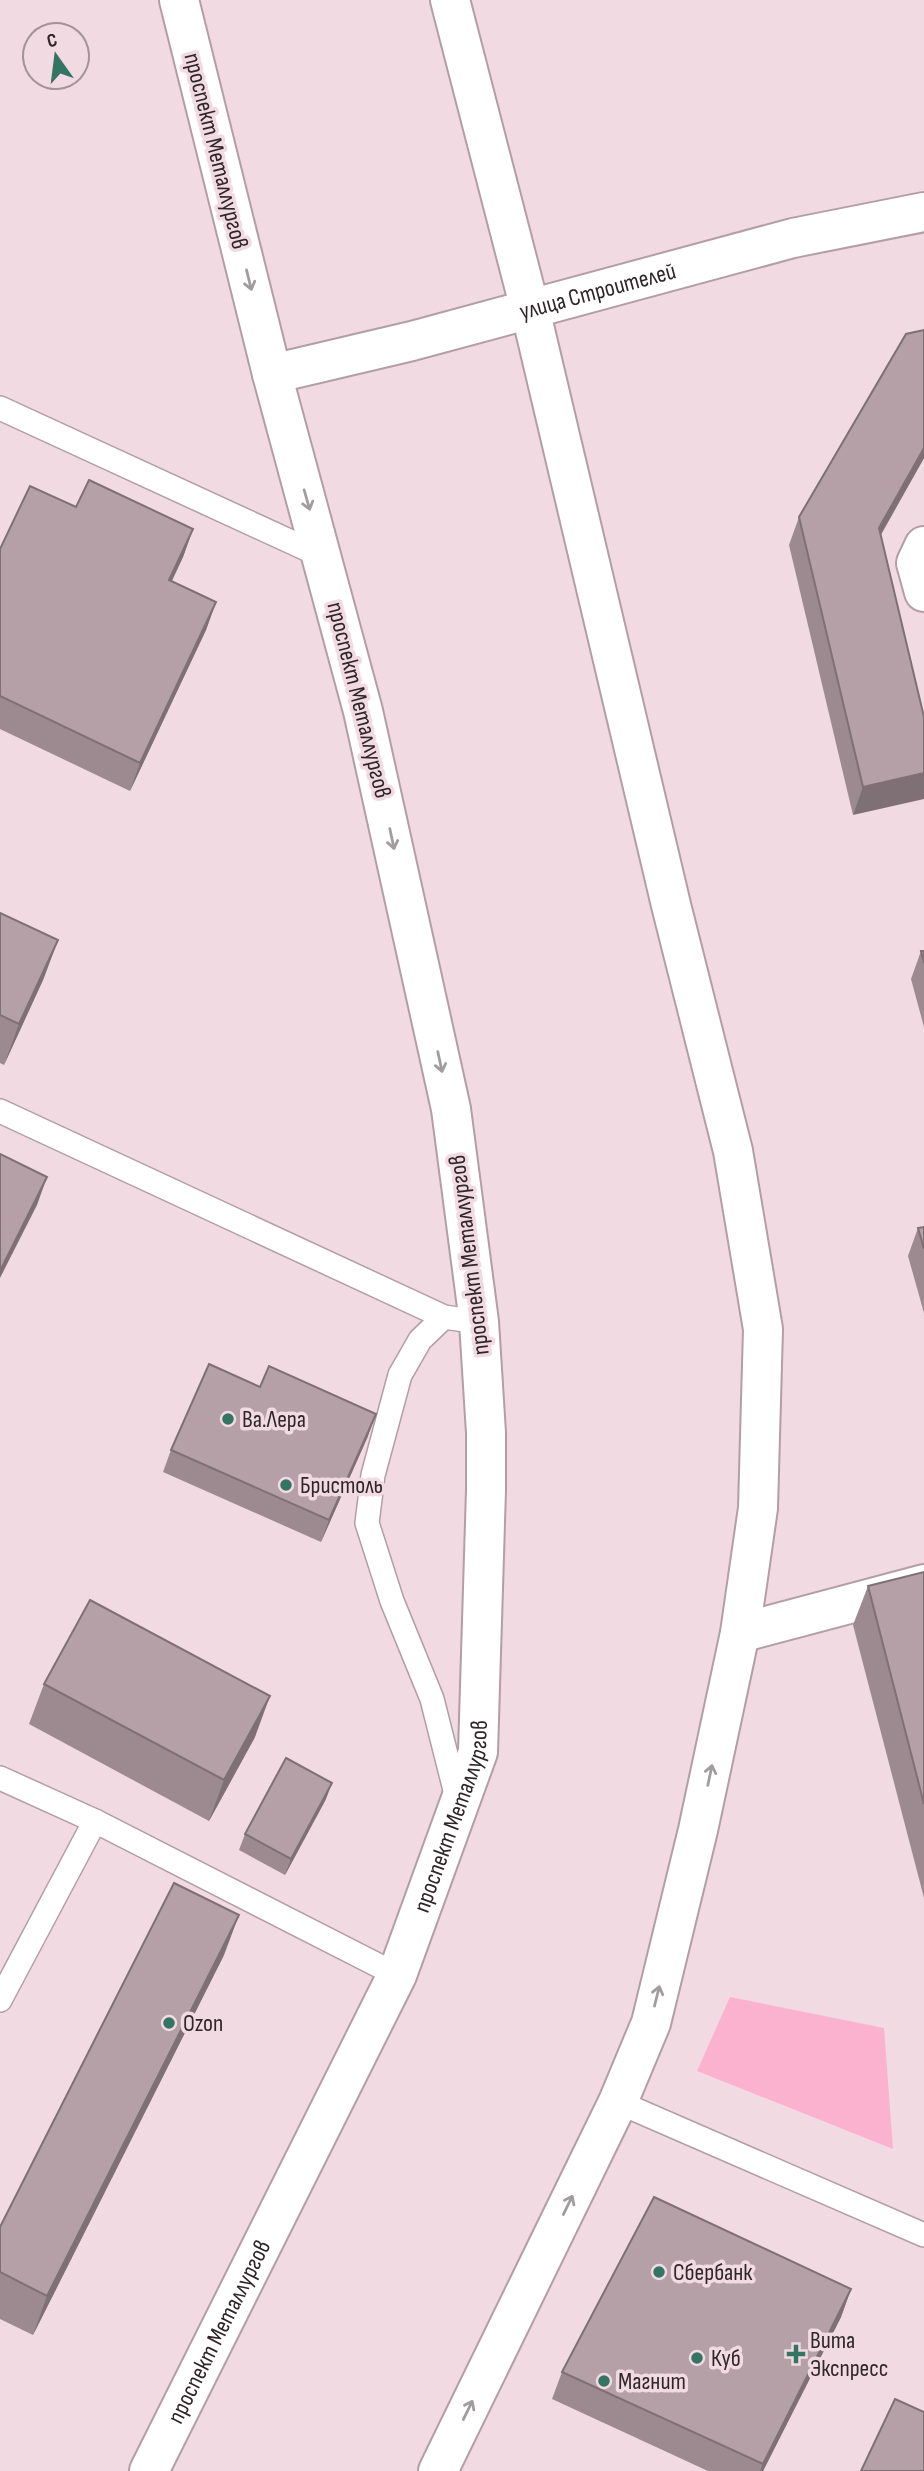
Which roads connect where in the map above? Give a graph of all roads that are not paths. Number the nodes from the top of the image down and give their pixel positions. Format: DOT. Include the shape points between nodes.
graph roads {
  1 [pos="178,0"];
  2 [pos="450,0"];
  3 [pos="924,212"];
  4 [pos="530,309"];
  5 [pos="272,374"];
  6 [pos="0,408"];
  7 [pos="924,546"];
  8 [pos="324,557"];
  9 [pos="924,592"];
  10 [pos="0,1111"];
  11 [pos="462,1320"];
  12 [pos="924,1584"];
  13 [pos="740,1633"];
  14 [pos="0,1778"];
  15 [pos="459,1805"];
  16 [pos="95,1821"];
  17 [pos="397,1975"];
  18 [pos="0,2000"];
  19 [pos="618,2102"];
  20 [pos="924,2235"];
  21 [pos="149,2471"];
  22 [pos="439,2471"];
  1 -- 5 [label="street, проспект Металлургов, one-way"];
  2 -- 4 [label="street"];
  3 -- 4 [label="street, улица Строителей" via="793,238"];
  4 -- 5 [label="street, улица Строителей"];
  4 -- 13 [label="street" via="733,1151 763,1329 758,1508"];
  5 -- 8 [label="street, проспект Металлургов, one-way"];
  6 -- 8 [label="lane"];
  7 -- 9 [label="street" via="916,563"];
  8 -- 11 [label="street, проспект Металлургов, one-way" via="363,710 451,1109"];
  10 -- 11 [label="lane"];
  11 -- 15 [label="street, проспект Металлургов" via="486,1433 478,1752"];
  11 -- 15 [label="lane" via="420,1340 400,1375 373,1475 367,1523 392,1601 432,1699"];
  12 -- 13 [label="street"];
  19 -- 13 [label="street, one-way" via="651,2023"];
  14 -- 16 [label="lane"];
  15 -- 17 [label="street, проспект Металлургов"];
  16 -- 17 [label="lane"];
  16 -- 18 [label="lane"];
  17 -- 21 [label="street, проспект Металлургов"];
  19 -- 20 [label="lane"];
  22 -- 19 [label="street, one-way"];
}
